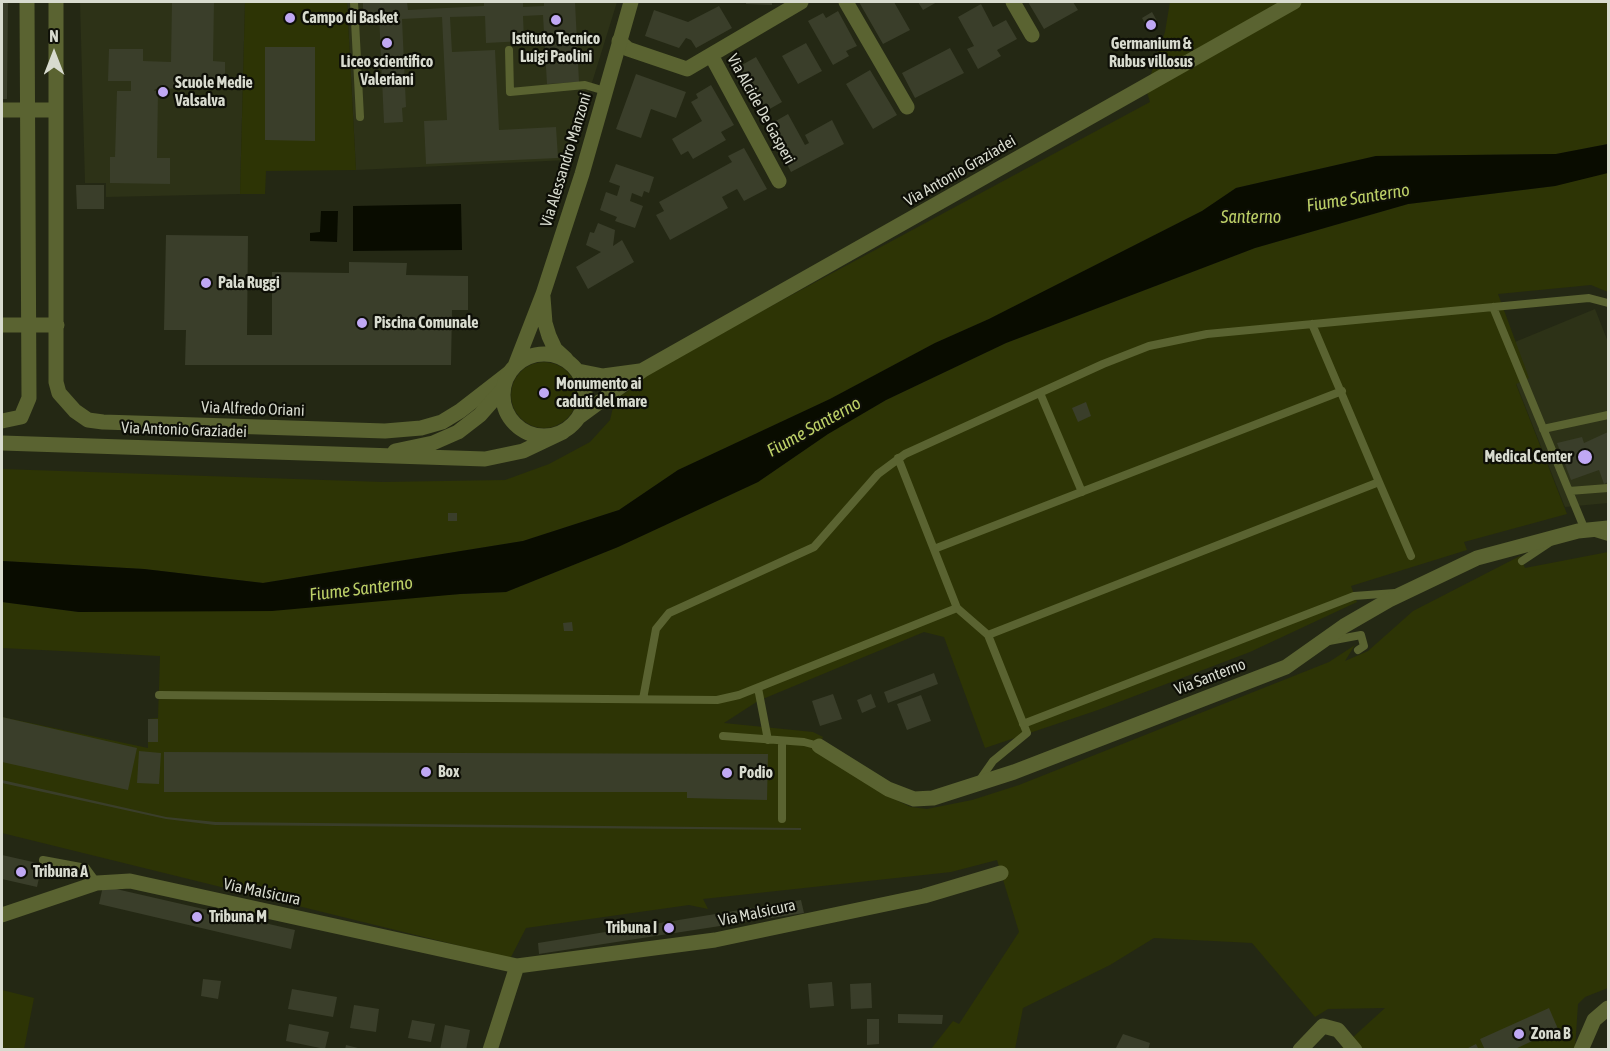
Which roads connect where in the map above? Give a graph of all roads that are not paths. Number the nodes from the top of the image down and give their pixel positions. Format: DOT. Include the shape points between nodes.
graph roads {
  1 [pos="27,2"];
  2 [pos="56,2"];
  3 [pos="354,2"];
  4 [pos="631,2"];
  5 [pos="801,2"];
  6 [pos="846,2"];
  7 [pos="1013,2"];
  8 [pos="1294,2"];
  9 [pos="1032,35"];
  10 [pos="619,41"];
  11 [pos="509,50"];
  12 [pos="711,55"];
  13 [pos="606,91"];
  14 [pos="907,107"];
  15 [pos="2,110"];
  16 [pos="56,110"];
  17 [pos="28,111"];
  18 [pos="360,117"];
  19 [pos="779,181"];
  20 [pos="29,224"];
  21 [pos="56,225"];
  22 [pos="543,294"];
  23 [pos="1608,303"];
  24 [pos="1493,307"];
  25 [pos="1312,324"];
  26 [pos="2,325"];
  27 [pos="29,325"];
  28 [pos="57,325"];
  29 [pos="572,366"];
  30 [pos="512,370"];
  31 [pos="643,370"];
  32 [pos="503,389"];
  33 [pos="1342,391"];
  34 [pos="1040,393"];
  35 [pos="1608,415"];
  36 [pos="579,417"];
  37 [pos="2,421"];
  38 [pos="1543,429"];
  39 [pos="563,432"];
  40 [pos="2,443"];
  41 [pos="366,454"];
  42 [pos="898,458"];
  43 [pos="1379,482"];
  44 [pos="1608,488"];
  45 [pos="1569,491"];
  46 [pos="1082,492"];
  47 [pos="1608,528"];
  48 [pos="1585,530"];
  49 [pos="1559,536"];
  50 [pos="1608,537"];
  51 [pos="934,549"];
  52 [pos="1412,556"];
  53 [pos="1522,561"];
  54 [pos="1404,593"];
  55 [pos="957,608"];
  56 [pos="988,635"];
  57 [pos="1323,642"];
  58 [pos="1358,650"];
  59 [pos="758,688"];
  60 [pos="159,695"];
  61 [pos="643,699"];
  62 [pos="1023,724"];
  63 [pos="723,736"];
  64 [pos="768,740"];
  65 [pos="782,741"];
  66 [pos="819,746"];
  67 [pos="977,784"];
  68 [pos="782,819"];
  69 [pos="43,860"];
  70 [pos="1001,873"];
  71 [pos="97,883"];
  72 [pos="2,915"];
  73 [pos="517,961"];
  74 [pos="1608,1008"];
  75 [pos="1350,1043"];
  76 [pos="490,1050"];
  77 [pos="1300,1050"];
  78 [pos="1581,1050"];
  1 -- 17 [label="street"];
  2 -- 16 [label="street, Via Alfredo Oriani"];
  3 -- 18 [label="lane"];
  4 -- 10 [label="street, Via Alessandro Manzoni"];
  5 -- 12 [label="street, Via Alcide De Gasperi"];
  6 -- 14 [label="street"];
  7 -- 9 [label="street"];
  8 -- 31 [label="street, Via Antonio Graziadei"];
  10 -- 12 [label="street, Via Alcide De Gasperi" via="628,48 687,69"];
  10 -- 13 [label="street, Via Alessandro Manzoni"];
  11 -- 13 [label="lane" via="510,92 585,85"];
  12 -- 19 [label="street, Via Alcide De Gasperi"];
  13 -- 22 [label="street, Via Alessandro Manzoni"];
  15 -- 17 [label="street"];
  16 -- 17 [label="street"];
  16 -- 21 [label="street, Via Alfredo Oriani"];
  17 -- 20 [label="street"];
  20 -- 21 [label="street"];
  20 -- 27 [label="street"];
  21 -- 28 [label="street, Via Alfredo Oriani"];
  22 -- 29 [label="street, Via Alessandro Manzoni" via="549,336 555,349"];
  22 -- 30 [label="street, Via Alessandro Manzoni"];
  23 -- 24 [label="lane" via="1589,298"];
  24 -- 25 [label="lane"];
  24 -- 38 [label="lane"];
  25 -- 33 [label="lane"];
  25 -- 34 [label="lane" via="1178,339 1112,360"];
  26 -- 27 [label="street"];
  27 -- 28 [label="street"];
  27 -- 37 [label="street" via="26,410 21,417"];
  28 -- 30 [label="street, Via Alfredo Oriani" via="59,393 88,420 103,423 385,431 421,428 442,423"];
  29 -- 30 [label="street" via="545,354 534,355"];
  29 -- 31 [label="street, Via Antonio Graziadei" via="603,376"];
  29 -- 36 [label="street" via="585,394"];
  30 -- 32 [label="street"];
  31 -- 36 [label="street, Via Antonio Graziadei"];
  32 -- 39 [label="street" via="502,399 509,418 524,432 543,437"];
  32 -- 41 [label="street, Via Antonio Graziadei" via="458,432 402,450"];
  33 -- 43 [label="lane"];
  33 -- 46 [label="lane"];
  34 -- 42 [label="lane"];
  34 -- 46 [label="lane"];
  35 -- 38 [label="lane"];
  36 -- 39 [label="street"];
  38 -- 45 [label="lane"];
  39 -- 41 [label="street, Via Antonio Graziadei" via="524,451 485,459"];
  40 -- 41 [label="street, Via Antonio Graziadei"];
  42 -- 51 [label="lane"];
  42 -- 61 [label="lane" via="878,474 814,547 669,613 656,629"];
  43 -- 52 [label="lane"];
  43 -- 56 [label="lane"];
  44 -- 45 [label="lane"];
  45 -- 48 [label="lane"];
  46 -- 51 [label="lane"];
  47 -- 48 [label="street, Via Santerno"];
  48 -- 49 [label="street, Via Santerno"];
  48 -- 50 [label="lane"];
  49 -- 53 [label="lane"];
  49 -- 54 [label="street, Via Santerno" via="1477,558"];
  51 -- 55 [label="lane"];
  54 -- 57 [label="street, Via Santerno"];
  54 -- 62 [label="lane" via="1354,596"];
  55 -- 56 [label="lane"];
  55 -- 59 [label="lane"];
  56 -- 62 [label="lane"];
  57 -- 58 [label="lane" via="1361,635 1364,646"];
  57 -- 67 [label="street, Via Santerno" via="1286,667"];
  59 -- 61 [label="lane" via="717,700"];
  59 -- 64 [label="lane"];
  60 -- 61 [label="lane"];
  62 -- 67 [label="lane" via="1027,733 993,761"];
  63 -- 64 [label="lane"];
  64 -- 65 [label="lane"];
  65 -- 66 [label="lane"];
  65 -- 68 [label="lane"];
  66 -- 67 [label="street, Via Santerno" via="888,789 914,799 933,798"];
  69 -- 71 [label="lane" via="87,868"];
  70 -- 73 [label="street, Via Malsicura" via="924,896 716,940"];
  71 -- 72 [label="street, Via Malsicura"];
  71 -- 73 [label="street, Via Malsicura" via="130,881"];
  73 -- 76 [label="street"];
  74 -- 78 [label="street" via="1594,1020"];
  75 -- 77 [label="street" via="1338,1030 1323,1026"];
}
